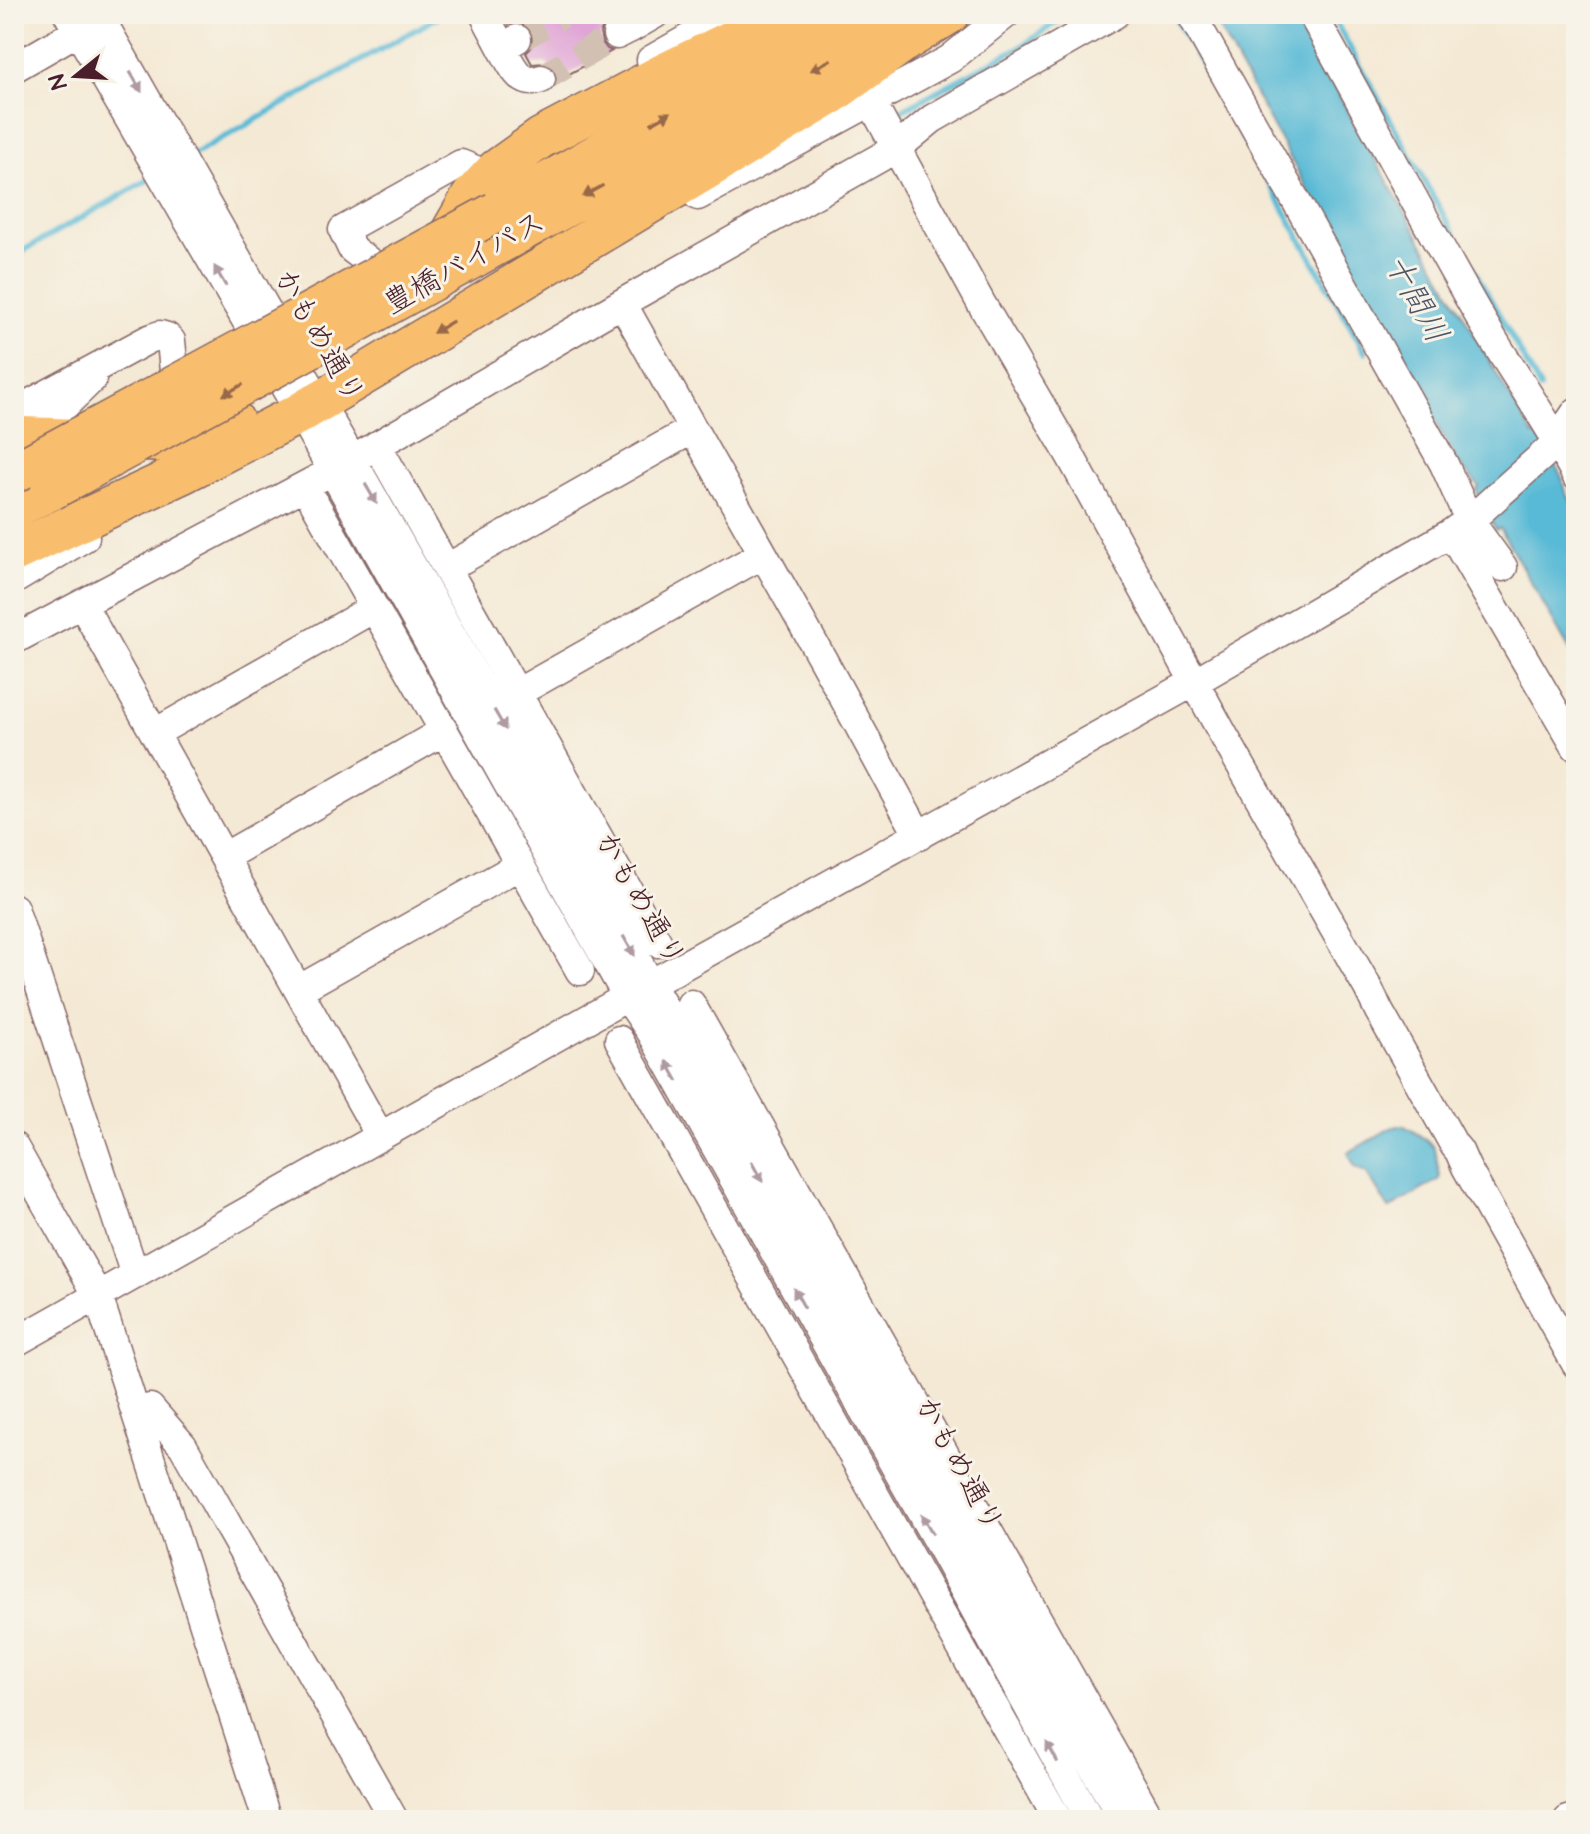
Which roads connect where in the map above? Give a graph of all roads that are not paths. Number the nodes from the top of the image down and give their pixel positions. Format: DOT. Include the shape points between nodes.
graph roads {
  1 [pos="655,14"];
  2 [pos="731,14"];
  3 [pos="786,14"];
  4 [pos="842,14"];
  5 [pos="914,14"];
  6 [pos="949,14"];
  7 [pos="1006,14"];
  8 [pos="1115,14"];
  9 [pos="1191,14"];
  10 [pos="1312,14"];
  11 [pos="491,16"];
  12 [pos="92,19"];
  13 [pos="622,26"];
  14 [pos="14,68"];
  15 [pos="541,79"];
  16 [pos="868,96"];
  17 [pos="897,148"];
  18 [pos="498,184"];
  19 [pos="510,286"];
  20 [pos="413,294"];
  21 [pos="622,303"];
  22 [pos="303,397"];
  23 [pos="1576,412"];
  24 [pos="693,429"];
  25 [pos="16,440"];
  26 [pos="189,440"];
  27 [pos="1554,442"];
  28 [pos="377,445"];
  29 [pos="342,466"];
  30 [pos="1576,475"];
  31 [pos="166,480"];
  32 [pos="305,486"];
  33 [pos="14,508"];
  34 [pos="1466,522"];
  35 [pos="14,552"];
  36 [pos="763,554"];
  37 [pos="1503,567"];
  38 [pos="447,568"];
  39 [pos="14,580"];
  40 [pos="82,604"];
  41 [pos="374,608"];
  42 [pos="14,640"];
  43 [pos="1196,681"];
  44 [pos="517,693"];
  45 [pos="444,731"];
  46 [pos="155,733"];
  47 [pos="1576,747"];
  48 [pos="552,756"];
  49 [pos="516,775"];
  50 [pos="479,794"];
  51 [pos="919,836"];
  52 [pos="224,857"];
  53 [pos="520,865"];
  54 [pos="14,908"];
  55 [pos="658,943"];
  56 [pos="580,971"];
  57 [pos="298,990"];
  58 [pos="639,991"];
  59 [pos="691,1004"];
  60 [pos="619,1040"];
  61 [pos="380,1136"];
  62 [pos="14,1147"];
  63 [pos="135,1275"];
  64 [pos="98,1296"];
  65 [pos="14,1343"];
  66 [pos="1576,1364"];
  67 [pos="150,1408"];
  68 [pos="967,1545"];
  69 [pos="919,1572"];
  70 [pos="1124,1805"];
  71 [pos="1576,1818"];
  72 [pos="267,1820"];
  73 [pos="287,1820"];
  74 [pos="394,1820"];
  75 [pos="1058,1820"];
  76 [pos="1090,1820"];
  77 [pos="1151,1820"];
  78 [pos="1568,1820"];
  1 -- 13 [label="street"];
  2 -- 18 [label="street" via="535,125 516,145"];
  3 -- 18 [label="highway" via="541,138"];
  18 -- 4 [label="highway, 豊橋バイパス, one-way"];
  5 -- 33 [label="highway, 豊橋バイパス, one-way, bridge"];
  6 -- 19 [label="highway" via="827,97"];
  7 -- 16 [label="street" via="950,59"];
  8 -- 17 [label="street" via="932,119"];
  9 -- 34 [label="street" via="1444,464"];
  10 -- 27 [label="street"];
  11 -- 15 [label="street" via="510,44 518,76"];
  12 -- 14 [label="street"];
  12 -- 22 [label="street, かもめ通り"];
  16 -- 17 [label="street"];
  16 -- 19 [label="street" via="557,275"];
  17 -- 21 [label="street"];
  17 -- 43 [label="street"];
  18 -- 20 [label="highway" via="472,196"];
  18 -- 20 [label="street" via="461,164 343,230 352,249"];
  18 -- 25 [label="highway, 豊橋バイパス, bridge"];
  19 -- 22 [label="highway, one-way"];
  20 -- 22 [label="highway" via="380,336"];
  21 -- 24 [label="street"];
  21 -- 28 [label="street"];
  22 -- 26 [label="highway"];
  22 -- 29 [label="street, かもめ通り"];
  22 -- 31 [label="highway"];
  23 -- 27 [label="street"];
  24 -- 36 [label="street"];
  24 -- 38 [label="street"];
  25 -- 26 [label="highway"];
  25 -- 26 [label="street" via="53,417 108,361 160,335 171,341 181,428"];
  27 -- 30 [label="street"];
  27 -- 34 [label="street"];
  28 -- 29 [label="street"];
  28 -- 38 [label="street"];
  29 -- 32 [label="street"];
  29 -- 49 [label="street, かもめ通り"];
  31 -- 35 [label="highway"];
  31 -- 39 [label="street" via="154,498"];
  32 -- 40 [label="street"];
  32 -- 41 [label="street"];
  34 -- 37 [label="street"];
  34 -- 43 [label="street"];
  34 -- 47 [label="street"];
  36 -- 44 [label="street"];
  36 -- 51 [label="street"];
  38 -- 44 [label="street"];
  40 -- 42 [label="street"];
  40 -- 46 [label="street"];
  41 -- 45 [label="street"];
  41 -- 46 [label="street"];
  43 -- 51 [label="street"];
  43 -- 66 [label="street"];
  44 -- 48 [label="street"];
  45 -- 50 [label="street"];
  45 -- 52 [label="street"];
  46 -- 52 [label="street"];
  48 -- 49 [label="street"];
  48 -- 55 [label="street"];
  49 -- 50 [label="street"];
  49 -- 58 [label="street, かもめ通り"];
  50 -- 53 [label="street"];
  51 -- 58 [label="street"];
  52 -- 57 [label="street"];
  53 -- 56 [label="street"];
  53 -- 57 [label="street"];
  54 -- 63 [label="street"];
  57 -- 61 [label="street"];
  58 -- 61 [label="street"];
  58 -- 68 [label="street, かもめ通り"];
  59 -- 68 [label="street"];
  60 -- 69 [label="street"];
  61 -- 63 [label="street"];
  62 -- 64 [label="street"];
  63 -- 64 [label="street"];
  64 -- 65 [label="street"];
  64 -- 67 [label="street" via="120,1313"];
  64 -- 72 [label="street"];
  67 -- 73 [label="street"];
  67 -- 74 [label="street" via="183,1446"];
  68 -- 69 [label="street"];
  68 -- 70 [label="street, かもめ通り"];
  76 -- 68 [label="street, かもめ通り, one-way"];
  69 -- 75 [label="street"];
  70 -- 77 [label="street, かもめ通り"];
  71 -- 78 [label="street"];
}
